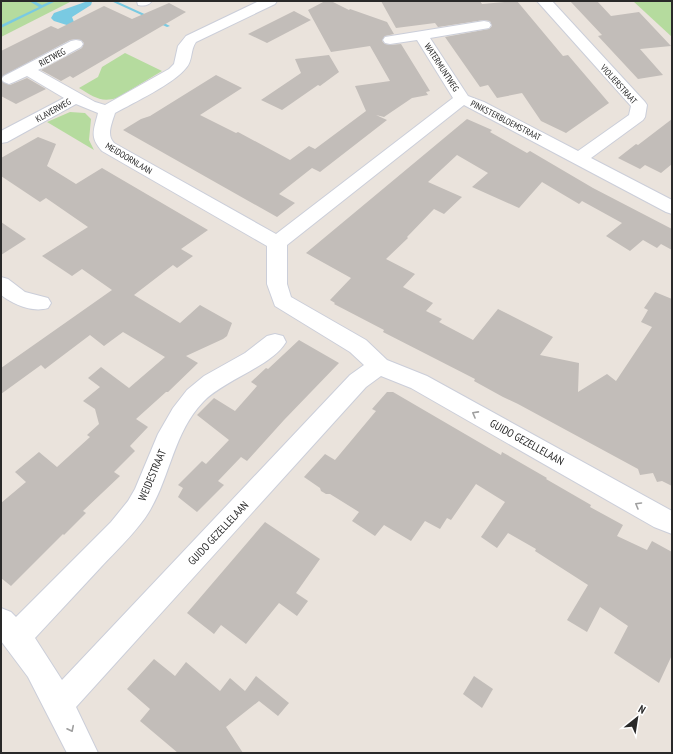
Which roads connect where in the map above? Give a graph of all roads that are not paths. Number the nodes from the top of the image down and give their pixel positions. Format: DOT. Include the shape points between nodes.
graph roads {
  1 [pos="270,1"];
  2 [pos="544,1"];
  3 [pos="484,25"];
  4 [pos="421,36"];
  5 [pos="390,40"];
  6 [pos="76,44"];
  7 [pos="27,70"];
  8 [pos="9,80"];
  9 [pos="76,98"];
  10 [pos="462,99"];
  11 [pos="106,111"];
  12 [pos="1,138"];
  13 [pos="579,158"];
  14 [pos="672,208"];
  15 [pos="277,243"];
  16 [pos="1,284"];
  17 [pos="41,303"];
  18 [pos="275,342"];
  19 [pos="379,366"];
  20 [pos="672,523"];
  21 [pos="9,628"];
  22 [pos="60,703"];
  23 [pos="84,753"];
  1 -- 11 [label="street" via="243,8 190,39 185,46 181,65 174,72"];
  2 -- 13 [label="street, VIOLIERSTRAAT" via="639,105 637,117"];
  3 -- 4 [label="street, WATERMUNTWEG"];
  4 -- 5 [label="street, WATERMUNTWEG"];
  4 -- 10 [label="street, WATERMUNTWEG"];
  6 -- 7 [label="street, RIETWEG"];
  7 -- 8 [label="street, RIETWEG"];
  7 -- 9 [label="street, RIETWEG"];
  9 -- 11 [label="street, KLAVERWEG"];
  9 -- 12 [label="street, KLAVERWEG"];
  10 -- 13 [label="street, PINKSTERBLOEMSTRAAT"];
  10 -- 15 [label="street, PINKSTERBLOEMSTRAAT"];
  11 -- 15 [label="street, MEIDOORNLAAN" via="101,135 102,141 108,147"];
  13 -- 14 [label="street, PINKSTERBLOEMSTRAAT"];
  15 -- 19 [label="street, GUIDO GEZELLELAAN" via="277,284 282,301 358,346"];
  16 -- 17 [label="street" via="19,298"];
  18 -- 21 [label="street, WEIDESTRAAT" via="253,359 212,382 195,396 166,441 146,493 137,509 120,530"];
  20 -- 19 [label="street, GUIDO GEZELLELAAN, one-way" via="419,382"];
  19 -- 22 [label="street, GUIDO GEZELLELAAN" via="358,381"];
  21 -- 22 [label="street" via="39,666"];
  22 -- 23 [label="street, one-way"];
}
